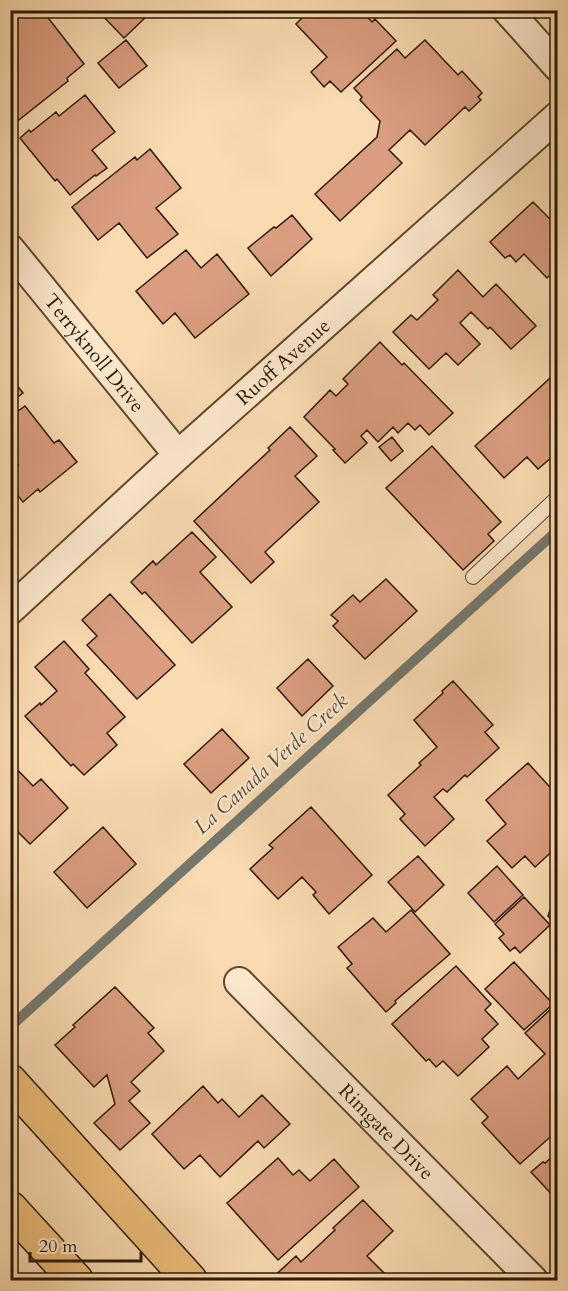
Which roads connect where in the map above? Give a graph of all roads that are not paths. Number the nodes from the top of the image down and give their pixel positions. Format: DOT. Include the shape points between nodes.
graph roads {
  1 [pos="507,10"];
  2 [pos="558,67"];
  3 [pos="558,116"];
  4 [pos="10,249"];
  5 [pos="178,455"];
  6 [pos="558,497"];
  7 [pos="473,577"];
  8 [pos="10,610"];
  9 [pos="239,982"];
  10 [pos="10,1081"];
  11 [pos="10,1208"];
  12 [pos="76,1281"];
  13 [pos="190,1281"];
  14 [pos="533,1281"];
  1 -- 2 [label="street"];
  3 -- 5 [label="street, Ruoff Avenue"];
  4 -- 5 [label="street, Terryknoll Drive"];
  5 -- 8 [label="street, Ruoff Avenue"];
  6 -- 7 [label="lane"];
  9 -- 14 [label="street, Rimgate Drive"];
  10 -- 13 [label="main road"];
  11 -- 12 [label="main road"];
}
